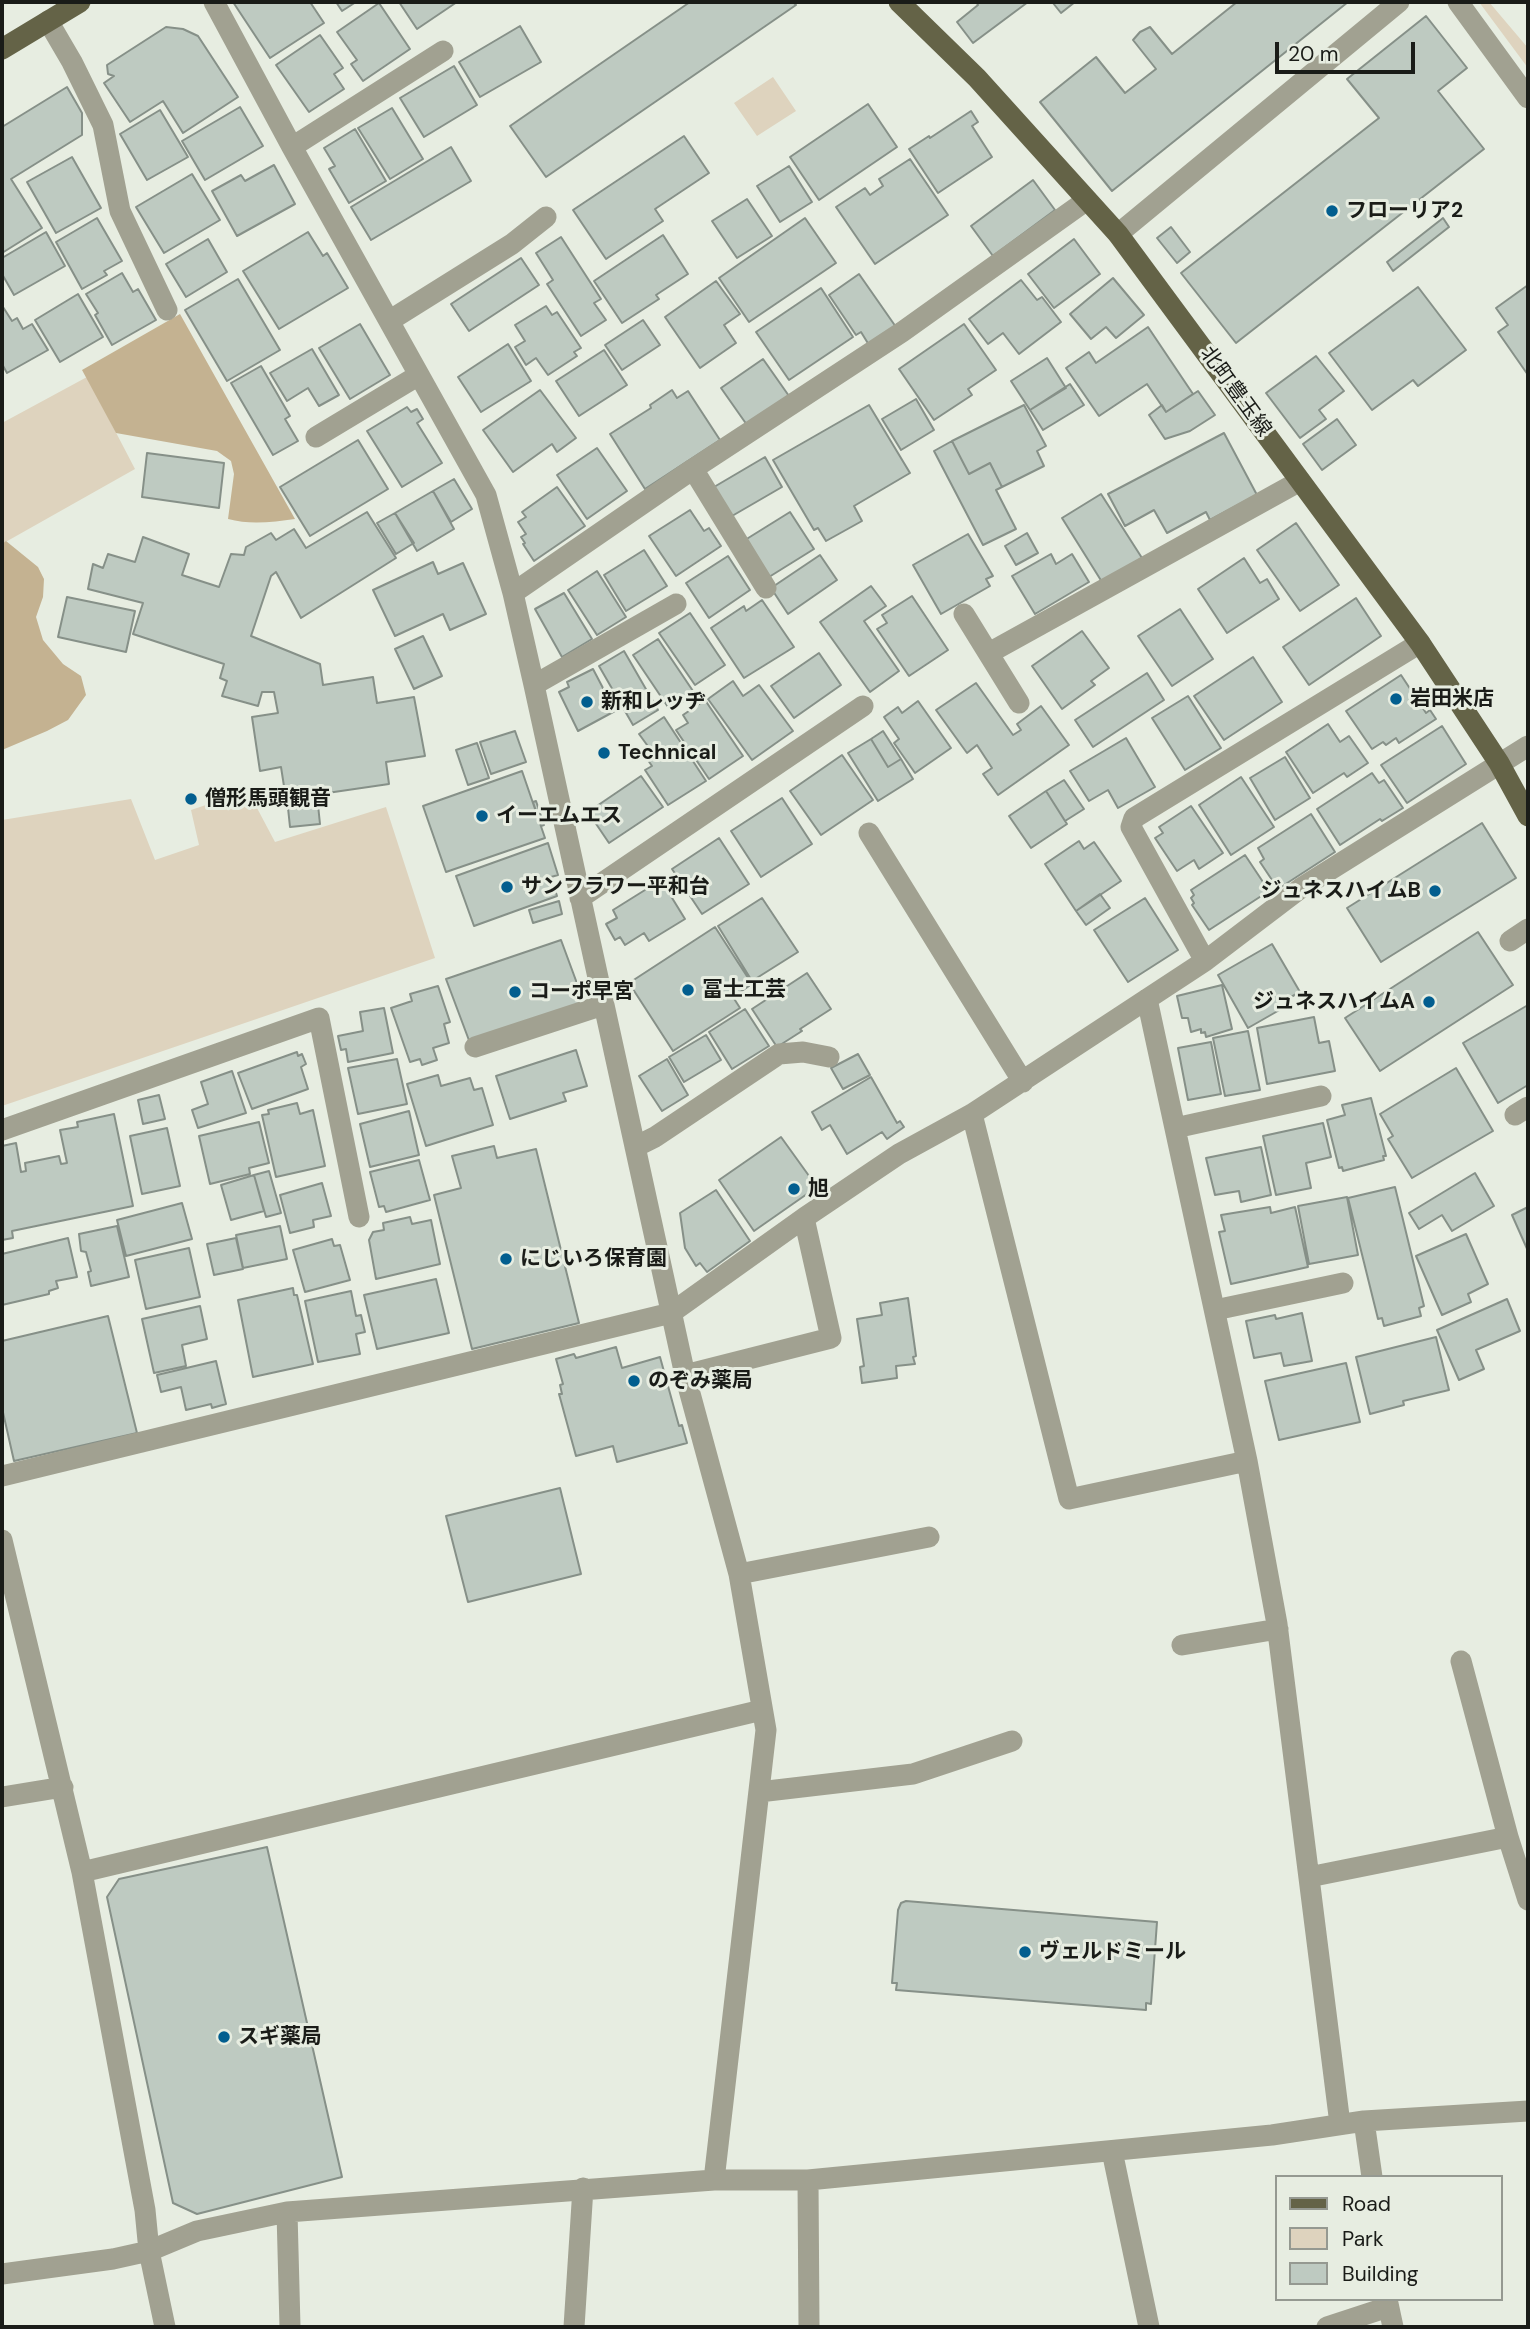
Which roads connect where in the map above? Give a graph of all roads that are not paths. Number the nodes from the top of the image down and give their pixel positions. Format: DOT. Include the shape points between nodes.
graph roads {
  1 [pos="80,2"];
  2 [pos="214,2"];
  3 [pos="899,2"];
  4 [pos="1399,2"];
  5 [pos="1458,2"];
  6 [pos="48,21"];
  7 [pos="2,49"];
  8 [pos="443,51"];
  9 [pos="1528,98"];
  10 [pos="292,147"];
  11 [pos="1087,200"];
  12 [pos="546,217"];
  13 [pos="1118,234"];
  14 [pos="167,310"];
  15 [pos="389,321"];
  16 [pos="419,375"];
  17 [pos="316,438"];
  18 [pos="693,469"];
  19 [pos="1300,481"];
  20 [pos="766,588"];
  21 [pos="513,593"];
  22 [pos="676,604"];
  23 [pos="964,614"];
  24 [pos="1420,643"];
  25 [pos="989,653"];
  26 [pos="534,685"];
  27 [pos="1020,703"];
  28 [pos="863,706"];
  29 [pos="1528,746"];
  30 [pos="1499,763"];
  31 [pos="1528,816"];
  32 [pos="869,833"];
  33 [pos="580,898"];
  34 [pos="1528,929"];
  35 [pos="1510,941"];
  36 [pos="1205,961"];
  37 [pos="1147,999"];
  38 [pos="603,1005"];
  39 [pos="475,1046"];
  40 [pos="829,1057"];
  41 [pos="1023,1082"];
  42 [pos="1321,1096"];
  43 [pos="972,1114"];
  44 [pos="1175,1128"];
  45 [pos="2,1130"];
  46 [pos="635,1147"];
  47 [pos="359,1217"];
  48 [pos="804,1218"];
  49 [pos="1343,1283"];
  50 [pos="1215,1310"];
  51 [pos="671,1313"];
  52 [pos="685,1375"];
  53 [pos="1247,1461"];
  54 [pos="2,1476"];
  55 [pos="929,1537"];
  56 [pos="2,1540"];
  57 [pos="739,1574"];
  58 [pos="1278,1629"];
  59 [pos="1182,1645"];
  60 [pos="1461,1661"];
  61 [pos="762,1710"];
  62 [pos="1012,1741"];
  63 [pos="63,1787"];
  64 [pos="760,1792"];
  65 [pos="2,1797"];
  66 [pos="1508,1836"];
  67 [pos="82,1872"];
  68 [pos="1309,1877"];
  69 [pos="1528,1900"];
  70 [pos="1528,2111"];
  71 [pos="1364,2121"];
  72 [pos="1340,2124"];
  73 [pos="1112,2151"];
  74 [pos="1372,2175"];
  75 [pos="714,2180"];
  76 [pos="808,2180"];
  77 [pos="583,2188"];
  78 [pos="286,2212"];
  79 [pos="149,2251"];
  80 [pos="2,2274"];
  81 [pos="1389,2311"];
  82 [pos="165,2327"];
  83 [pos="290,2327"];
  84 [pos="574,2327"];
  85 [pos="808,2327"];
  86 [pos="1149,2327"];
  87 [pos="1327,2327"];
  1 -- 6 [label="main road"];
  2 -- 10 [label="street"];
  3 -- 11 [label="main road, 北町豊玉線" via="977,78"];
  4 -- 13 [label="street"];
  5 -- 9 [label="street"];
  6 -- 7 [label="main road"];
  6 -- 14 [label="street" via="103,125 120,211"];
  8 -- 10 [label="street"];
  10 -- 15 [label="street"];
  11 -- 13 [label="main road, 北町豊玉線"];
  11 -- 18 [label="street" via="902,332"];
  12 -- 15 [label="street" via="512,244"];
  13 -- 19 [label="main road, 北町豊玉線"];
  15 -- 16 [label="street"];
  16 -- 17 [label="street"];
  16 -- 21 [label="street" via="486,495"];
  18 -- 20 [label="street"];
  18 -- 21 [label="street"];
  19 -- 24 [label="main road, 北町豊玉線"];
  19 -- 25 [label="street"];
  21 -- 26 [label="street"];
  22 -- 26 [label="street"];
  23 -- 25 [label="street"];
  24 -- 30 [label="main road, 北町豊玉線"];
  24 -- 36 [label="street" via="1134,818 1131,827"];
  25 -- 27 [label="street"];
  26 -- 33 [label="street"];
  28 -- 33 [label="street"];
  29 -- 30 [label="street"];
  30 -- 31 [label="main road, 北町豊玉線"];
  30 -- 36 [label="street" via="1301,888"];
  32 -- 41 [label="street"];
  33 -- 38 [label="street"];
  34 -- 35 [label="street"];
  36 -- 37 [label="street"];
  37 -- 41 [label="street"];
  37 -- 44 [label="street"];
  38 -- 39 [label="street"];
  38 -- 46 [label="street"];
  40 -- 46 [label="street" via="779,1054"];
  41 -- 43 [label="street"];
  42 -- 44 [label="street"];
  43 -- 48 [label="street" via="899,1154"];
  43 -- 53 [label="street" via="1069,1499"];
  44 -- 50 [label="street"];
  45 -- 47 [label="street" via="319,1018"];
  46 -- 51 [label="street"];
  48 -- 51 [label="street"];
  48 -- 52 [label="street" via="831,1338"];
  49 -- 50 [label="street"];
  50 -- 53 [label="street"];
  51 -- 52 [label="street"];
  51 -- 54 [label="street"];
  52 -- 57 [label="street"];
  53 -- 58 [label="street"];
  55 -- 57 [label="street"];
  56 -- 63 [label="street"];
  57 -- 61 [label="street"];
  58 -- 59 [label="street"];
  58 -- 68 [label="street"];
  60 -- 66 [label="street"];
  61 -- 64 [label="street" via="766,1730"];
  61 -- 67 [label="street"];
  62 -- 64 [label="street" via="913,1774"];
  63 -- 65 [label="street"];
  63 -- 67 [label="street"];
  64 -- 75 [label="street"];
  66 -- 68 [label="street"];
  66 -- 69 [label="street"];
  67 -- 79 [label="street"];
  68 -- 72 [label="street"];
  70 -- 71 [label="street"];
  71 -- 72 [label="street"];
  71 -- 74 [label="street"];
  72 -- 73 [label="street"];
  73 -- 76 [label="street"];
  73 -- 86 [label="street"];
  75 -- 76 [label="street"];
  75 -- 77 [label="street"];
  76 -- 85 [label="street"];
  77 -- 78 [label="street"];
  77 -- 84 [label="street"];
  78 -- 79 [label="street" via="197,2231"];
  78 -- 83 [label="street"];
  79 -- 80 [label="street"];
  79 -- 82 [label="street"];
  81 -- 87 [label="street"];
}
